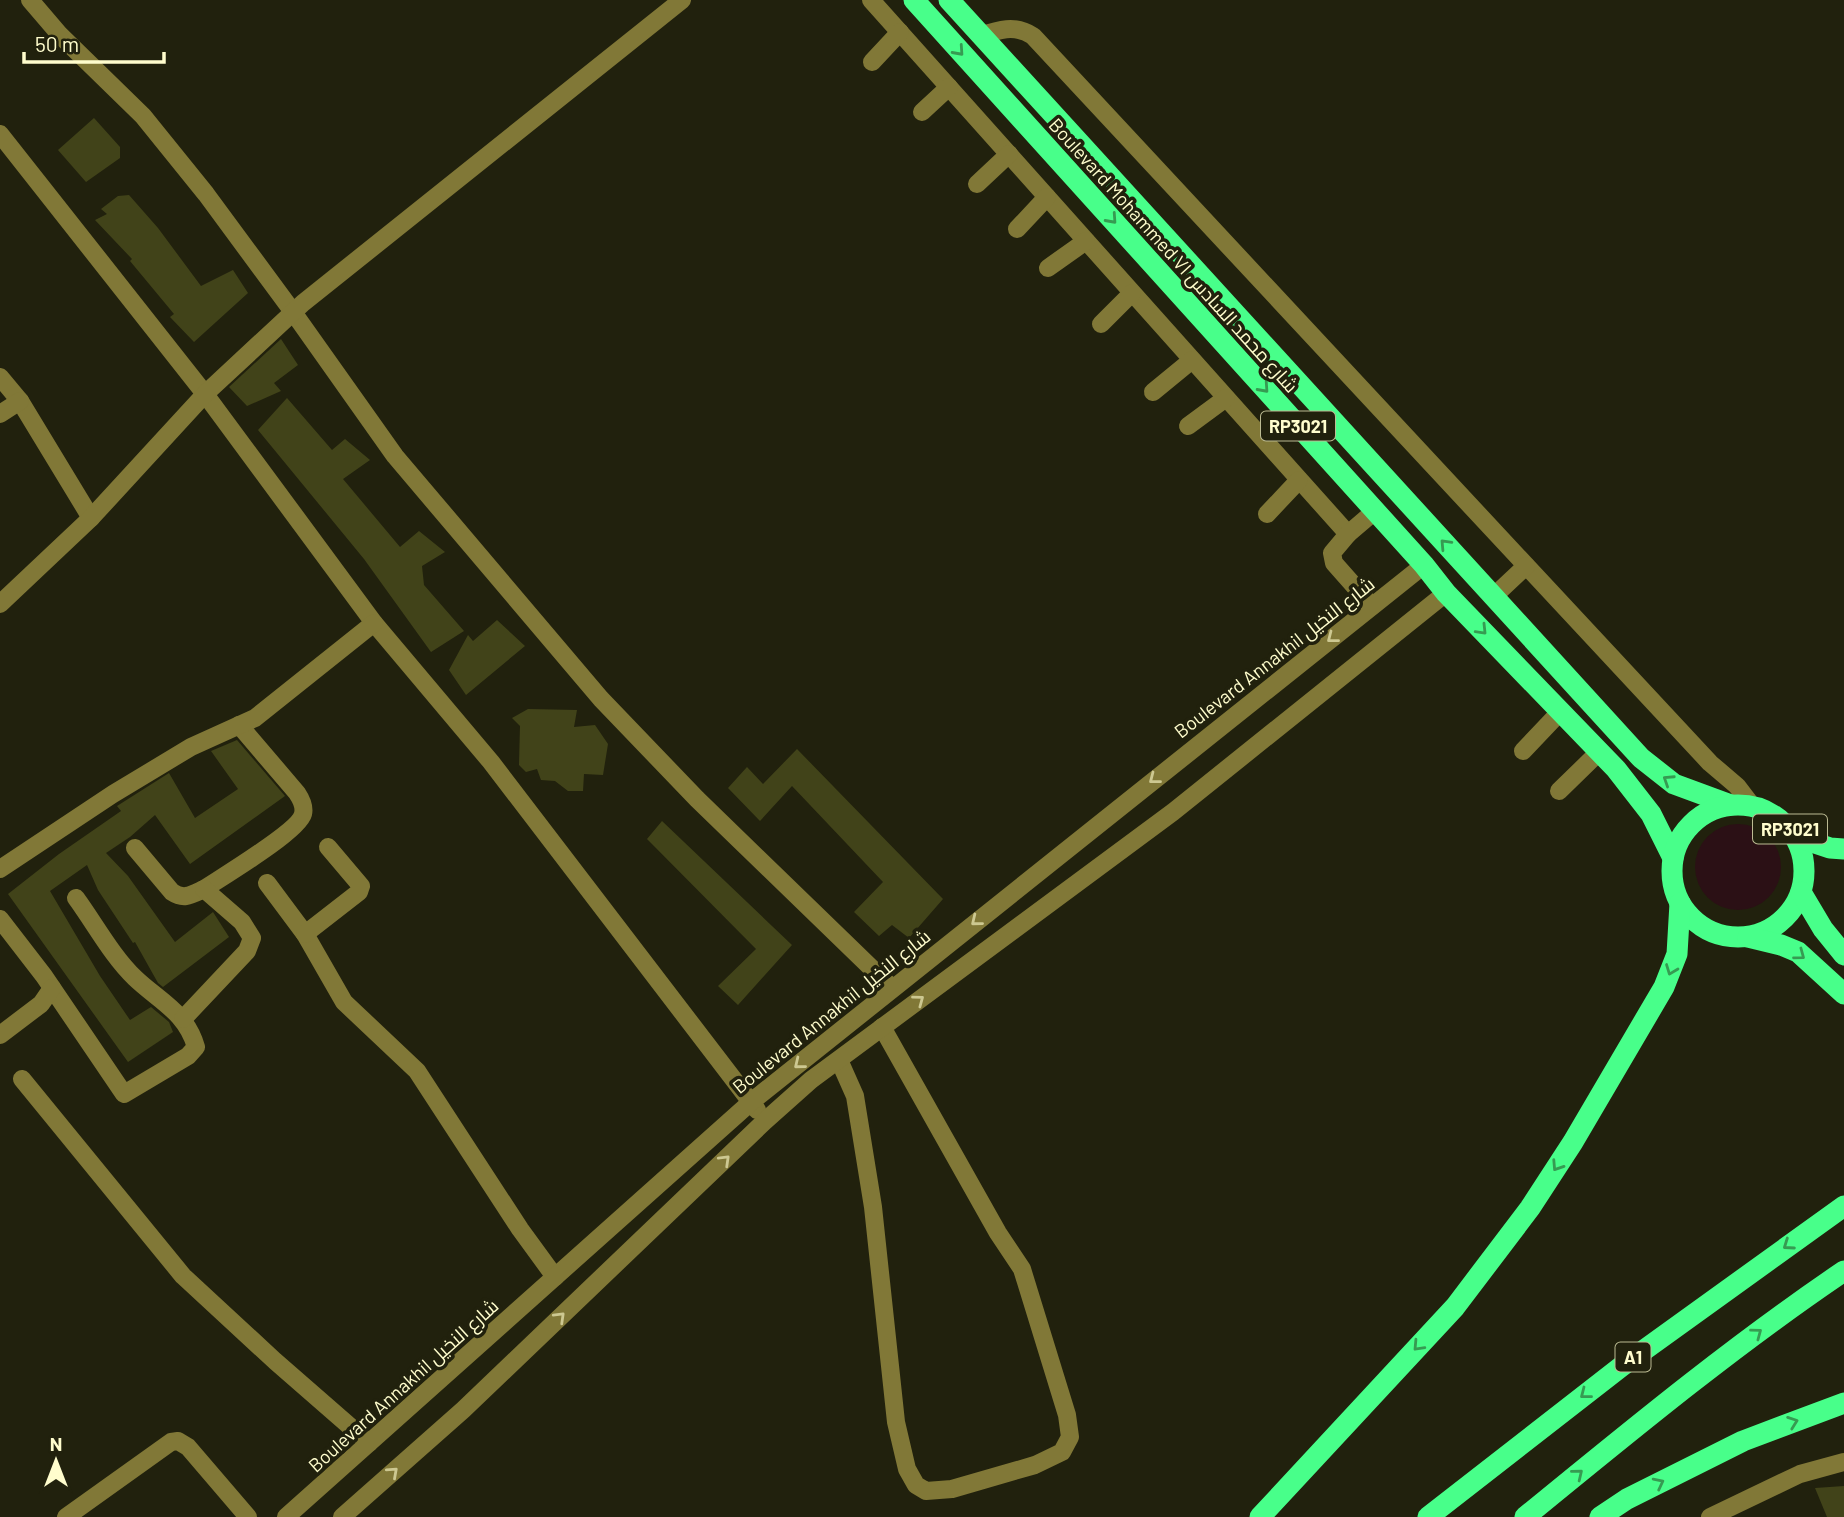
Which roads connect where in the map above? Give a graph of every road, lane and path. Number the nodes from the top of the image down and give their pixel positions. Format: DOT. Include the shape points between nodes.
graph roads {
  1 [pos="30,0"];
  2 [pos="681,0"];
  3 [pos="871,0"];
  4 [pos="914,0"];
  5 [pos="949,0"];
  6 [pos="900,32"];
  7 [pos="981,35"];
  8 [pos="872,62"];
  9 [pos="949,88"];
  10 [pos="922,112"];
  11 [pos="0,134"];
  12 [pos="1009,154"];
  13 [pos="977,184"];
  14 [pos="1047,197"];
  15 [pos="1017,229"];
  16 [pos="1086,241"];
  17 [pos="1048,268"];
  18 [pos="1132,293"];
  19 [pos="293,312"];
  20 [pos="1101,324"];
  21 [pos="1192,360"];
  22 [pos="0,377"];
  23 [pos="1153,391"];
  24 [pos="205,394"];
  25 [pos="1226,398"];
  26 [pos="20,401"];
  27 [pos="0,414"];
  28 [pos="1188,426"];
  29 [pos="1299,480"];
  30 [pos="1375,511"];
  31 [pos="1267,514"];
  32 [pos="91,518"];
  33 [pos="1348,534"];
  34 [pos="1424,565"];
  35 [pos="1526,566"];
  36 [pos="1446,593"];
  37 [pos="1493,597"];
  38 [pos="0,604"];
  39 [pos="1371,607"];
  40 [pos="374,623"];
  41 [pos="1560,712"];
  42 [pos="240,725"];
  43 [pos="1523,751"];
  44 [pos="1600,752"];
  45 [pos="1559,791"];
  46 [pos="1731,805"];
  47 [pos="1753,807"];
  48 [pos="1794,836"];
  49 [pos="328,847"];
  50 [pos="135,848"];
  51 [pos="1844,849"];
  52 [pos="1673,858"];
  53 [pos="0,869"];
  54 [pos="267,883"];
  55 [pos="204,889"];
  56 [pos="1801,892"];
  57 [pos="76,898"];
  58 [pos="1680,903"];
  59 [pos="0,919"];
  60 [pos="305,934"];
  61 [pos="1746,936"];
  62 [pos="1844,955"];
  63 [pos="52,988"];
  64 [pos="892,988"];
  65 [pos="1844,994"];
  66 [pos="183,1019"];
  67 [pos="882,1027"];
  68 [pos="0,1035"];
  69 [pos="839,1060"];
  70 [pos="22,1079"];
  71 [pos="751,1102"];
  72 [pos="765,1121"];
  73 [pos="1844,1206"];
  74 [pos="1844,1272"];
  75 [pos="555,1277"];
  76 [pos="1844,1403"];
  77 [pos="369,1443"];
  78 [pos="1844,1462"];
  79 [pos="66,1517"];
  80 [pos="248,1517"];
  81 [pos="286,1517"];
  82 [pos="342,1517"];
  83 [pos="1261,1517"];
  84 [pos="1428,1517"];
  85 [pos="1525,1517"];
  86 [pos="1600,1517"];
  87 [pos="1710,1517"];
  1 -- 19 [label="street" via="143,116"];
  2 -- 19 [label="street"];
  3 -- 6 [label="street"];
  4 -- 30 [label="highway, Boulevard Mohammed VI شارع محمد السادس / RP3021, one-way"];
  5 -- 7 [label="highway, Boulevard Mohammed VI شارع محمد السادس / RP3021"];
  6 -- 8 [label="street"];
  6 -- 9 [label="street"];
  7 -- 35 [label="street" via="1008,27 1033,36"];
  37 -- 7 [label="highway, Boulevard Mohammed VI شارع محمد السادس / RP3021, one-way"];
  9 -- 10 [label="street"];
  9 -- 12 [label="street"];
  11 -- 24 [label="street"];
  12 -- 13 [label="street"];
  12 -- 14 [label="street"];
  14 -- 15 [label="street"];
  14 -- 16 [label="street"];
  16 -- 17 [label="street"];
  16 -- 18 [label="street"];
  18 -- 20 [label="street"];
  18 -- 21 [label="street"];
  19 -- 24 [label="street"];
  19 -- 64 [label="street" via="395,456 601,699"];
  21 -- 23 [label="street"];
  21 -- 25 [label="street"];
  22 -- 26 [label="street"];
  24 -- 32 [label="street"];
  24 -- 40 [label="street"];
  25 -- 28 [label="street"];
  25 -- 29 [label="street"];
  26 -- 27 [label="street"];
  26 -- 32 [label="street"];
  29 -- 31 [label="street"];
  29 -- 33 [label="street"];
  30 -- 33 [label="street"];
  30 -- 34 [label="highway, Boulevard Mohammed VI شارع محمد السادس / RP3021"];
  32 -- 38 [label="street"];
  33 -- 39 [label="street" via="1332,553 1334,563"];
  34 -- 36 [label="highway, Boulevard Mohammed VI شارع محمد السادس / RP3021"];
  34 -- 39 [label="street, Boulevard Annakhil شارع النخيل"];
  35 -- 37 [label="street"];
  35 -- 47 [label="street"];
  36 -- 41 [label="highway, Boulevard Mohammed VI شارع محمد السادس / RP3021, one-way"];
  67 -- 36 [label="street, one-way" via="1173,812"];
  46 -- 37 [label="highway, Boulevard Mohammed VI شارع محمد السادس / RP3021, one-way" via="1685,790 1660,775"];
  39 -- 64 [label="street, Boulevard Annakhil شارع النخيل, one-way"];
  40 -- 42 [label="street" via="255,718"];
  40 -- 71 [label="street" via="491,762"];
  41 -- 43 [label="street"];
  41 -- 44 [label="highway, Boulevard Mohammed VI شارع محمد السادس / RP3021"];
  42 -- 53 [label="street" via="191,747"];
  42 -- 55 [label="street" via="297,793 303,815 292,830"];
  44 -- 45 [label="street"];
  44 -- 52 [label="highway, Boulevard Mohammed VI شارع محمد السادس / RP3021" via="1651,814"];
  46 -- 47 [label="highway, RP3021"];
  46 -- 52 [label="highway, RP3021" via="1693,822"];
  47 -- 48 [label="highway, RP3021" via="1780,820"];
  48 -- 51 [label="highway"];
  48 -- 56 [label="highway, RP3021" via="1804,863"];
  49 -- 60 [label="street" via="361,886"];
  50 -- 55 [label="street" via="179,897"];
  52 -- 58 [label="highway, RP3021" via="1672,877"];
  54 -- 60 [label="street"];
  55 -- 66 [label="street" via="242,922 252,938 247,951"];
  56 -- 61 [label="highway" via="1780,922"];
  56 -- 62 [label="highway" via="1822,929"];
  57 -- 66 [label="street" via="134,978"];
  58 -- 61 [label="highway" via="1708,930"];
  58 -- 83 [label="highway, one-way" via="1677,954 1664,987 1530,1208 1455,1307"];
  59 -- 63 [label="street"];
  60 -- 75 [label="street" via="344,1002 417,1071"];
  61 -- 65 [label="highway, one-way" via="1789,947"];
  63 -- 66 [label="street" via="124,1094 196,1047"];
  63 -- 68 [label="street" via="41,1004"];
  64 -- 71 [label="street, Boulevard Annakhil شارع النخيل, one-way"];
  67 -- 69 [label="street"];
  67 -- 69 [label="street" via="1022,1269 1067,1415 1070,1437 1062,1451 1035,1465 952,1489 926,1491 916,1485 907,1469 896,1422 873,1208 855,1096"];
  69 -- 72 [label="street"];
  70 -- 77 [label="street" via="183,1276"];
  71 -- 72 [label="street"];
  71 -- 75 [label="street, Boulevard Annakhil شارع النخيل"];
  82 -- 72 [label="street, one-way" via="463,1410"];
  73 -- 84 [label="highway, A1, one-way" via="1622,1366"];
  85 -- 74 [label="highway, one-way" via="1674,1396"];
  75 -- 77 [label="street, Boulevard Annakhil شارع النخيل"];
  86 -- 76 [label="highway, one-way" via="1743,1441"];
  77 -- 81 [label="street, Boulevard Annakhil شارع النخيل"];
  78 -- 87 [label="street" via="1800,1474"];
  79 -- 80 [label="street" via="178,1441"];
}
